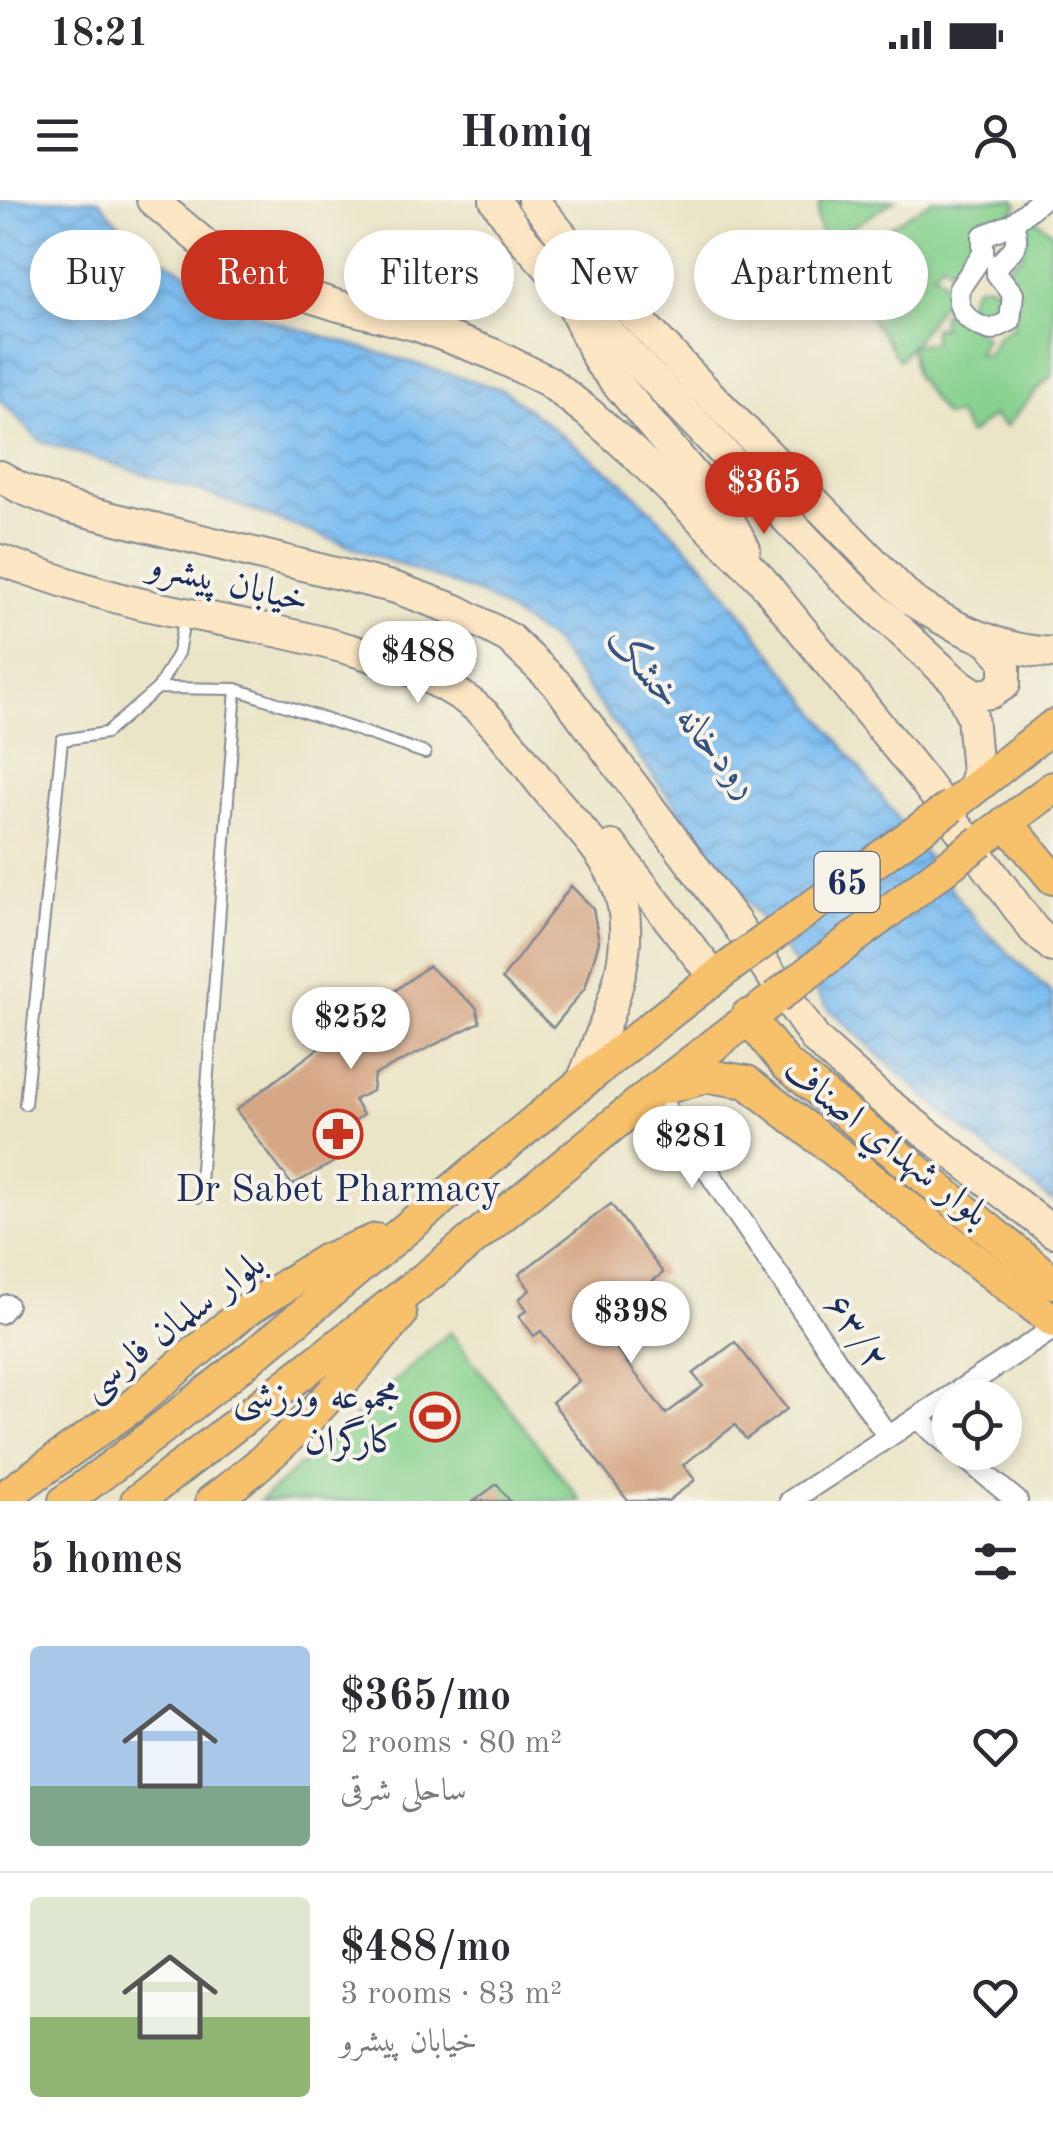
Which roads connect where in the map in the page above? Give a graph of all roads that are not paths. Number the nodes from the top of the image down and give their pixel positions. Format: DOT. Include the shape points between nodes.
graph roads {
  1 [pos="152,200"];
  2 [pos="495,200"];
  3 [pos="533,200"];
  4 [pos="1041,200"];
  5 [pos="1053,206"];
  6 [pos="1012,224"];
  7 [pos="534,252"];
  8 [pos="580,320"];
  9 [pos="597,320"];
  10 [pos="0,476"];
  11 [pos="0,540"];
  12 [pos="0,560"];
  13 [pos="760,578"];
  14 [pos="186,613"];
  15 [pos="987,639"];
  16 [pos="1053,653"];
  17 [pos="955,681"];
  18 [pos="158,688"];
  19 [pos="236,689"];
  20 [pos="1053,726"];
  21 [pos="425,752"];
  22 [pos="962,798"];
  23 [pos="1052,799"];
  24 [pos="1004,836"];
  25 [pos="1053,878"];
  26 [pos="1053,947"];
  27 [pos="714,978"];
  28 [pos="748,1016"];
  29 [pos="581,1084"];
  30 [pos="654,1090"];
  31 [pos="25,1104"];
  32 [pos="199,1197"];
  33 [pos="403,1229"];
  34 [pos="1053,1232"];
  35 [pos="438,1268"];
  36 [pos="1053,1282"];
  37 [pos="1053,1321"];
  38 [pos="1053,1330"];
  39 [pos="917,1418"];
  40 [pos="932,1431"];
  41 [pos="888,1437"];
  42 [pos="980,1470"];
  43 [pos="0,1500"];
  44 [pos="65,1501"];
  45 [pos="137,1501"];
  46 [pos="212,1501"];
  47 [pos="790,1501"];
  48 [pos="1017,1501"];
  1 -- 13 [label="main road" via="266,282 418,326 548,381 633,452"];
  2 -- 7 [label="main road"];
  3 -- 15 [label="main road" via="654,336 910,600 948,625"];
  4 -- 5 [label="street"];
  4 -- 6 [label="street"];
  6 -- 6 [label="street" via="1017,246 997,274 1013,294 1010,321 991,330 970,322 957,298 983,254 983,236"];
  8 -- 13 [label="main road" via="599,362 726,514"];
  9 -- 17 [label="main road" via="840,576"];
  10 -- 34 [label="main road" via="68,506 396,588 509,638 558,685 816,1040"];
  11 -- 27 [label="main road, خیابان پیشرو" via="113,581 411,659 500,709"];
  12 -- 14 [label="main road, خیابان پیشرو"];
  13 -- 26 [label="main road"];
  14 -- 18 [label="lane" via="178,652"];
  14 -- 29 [label="main road, خیابان پیشرو" via="368,657 430,678 482,712 615,878 624,911 626,950"];
  15 -- 16 [label="main road"];
  15 -- 17 [label="main road" via="1006,660 1005,684 976,695"];
  17 -- 22 [label="main road" via="972,716 977,772"];
  18 -- 19 [label="lane"];
  18 -- 31 [label="lane" via="106,733 62,740"];
  19 -- 21 [label="lane"];
  19 -- 32 [label="lane"];
  20 -- 22 [label="main road, 65"];
  22 -- 27 [label="main road, بلوار سلمان فارسی / 65, bridge"];
  23 -- 24 [label="main road, 65"];
  24 -- 25 [label="main road"];
  24 -- 28 [label="main road, 65, bridge"];
  27 -- 29 [label="main road, بلوار سلمان فارسی / 65"];
  28 -- 30 [label="main road, 65"];
  28 -- 36 [label="main road, بلوار شهداي اصناف" via="786,1064"];
  29 -- 33 [label="main road, بلوار سلمان فارسی / 65"];
  30 -- 35 [label="main road, 65"];
  30 -- 37 [label="main road, بلوار شهداي اصناف" via="708,1076 747,1082"];
  30 -- 41 [label="street, ۶۳/۲"];
  33 -- 43 [label="main road, بلوار سلمان فارسی" via="326,1260 245,1311 131,1407"];
  33 -- 44 [label="main road, بلوار سلمان فارسی / 65" via="160,1432"];
  35 -- 45 [label="main road"];
  35 -- 46 [label="main road, 65" via="352,1373 244,1479"];
  38 -- 39 [label="street"];
  39 -- 40 [label="street"];
  39 -- 41 [label="street"];
  41 -- 47 [label="street"];
  42 -- 48 [label="street"];
}
